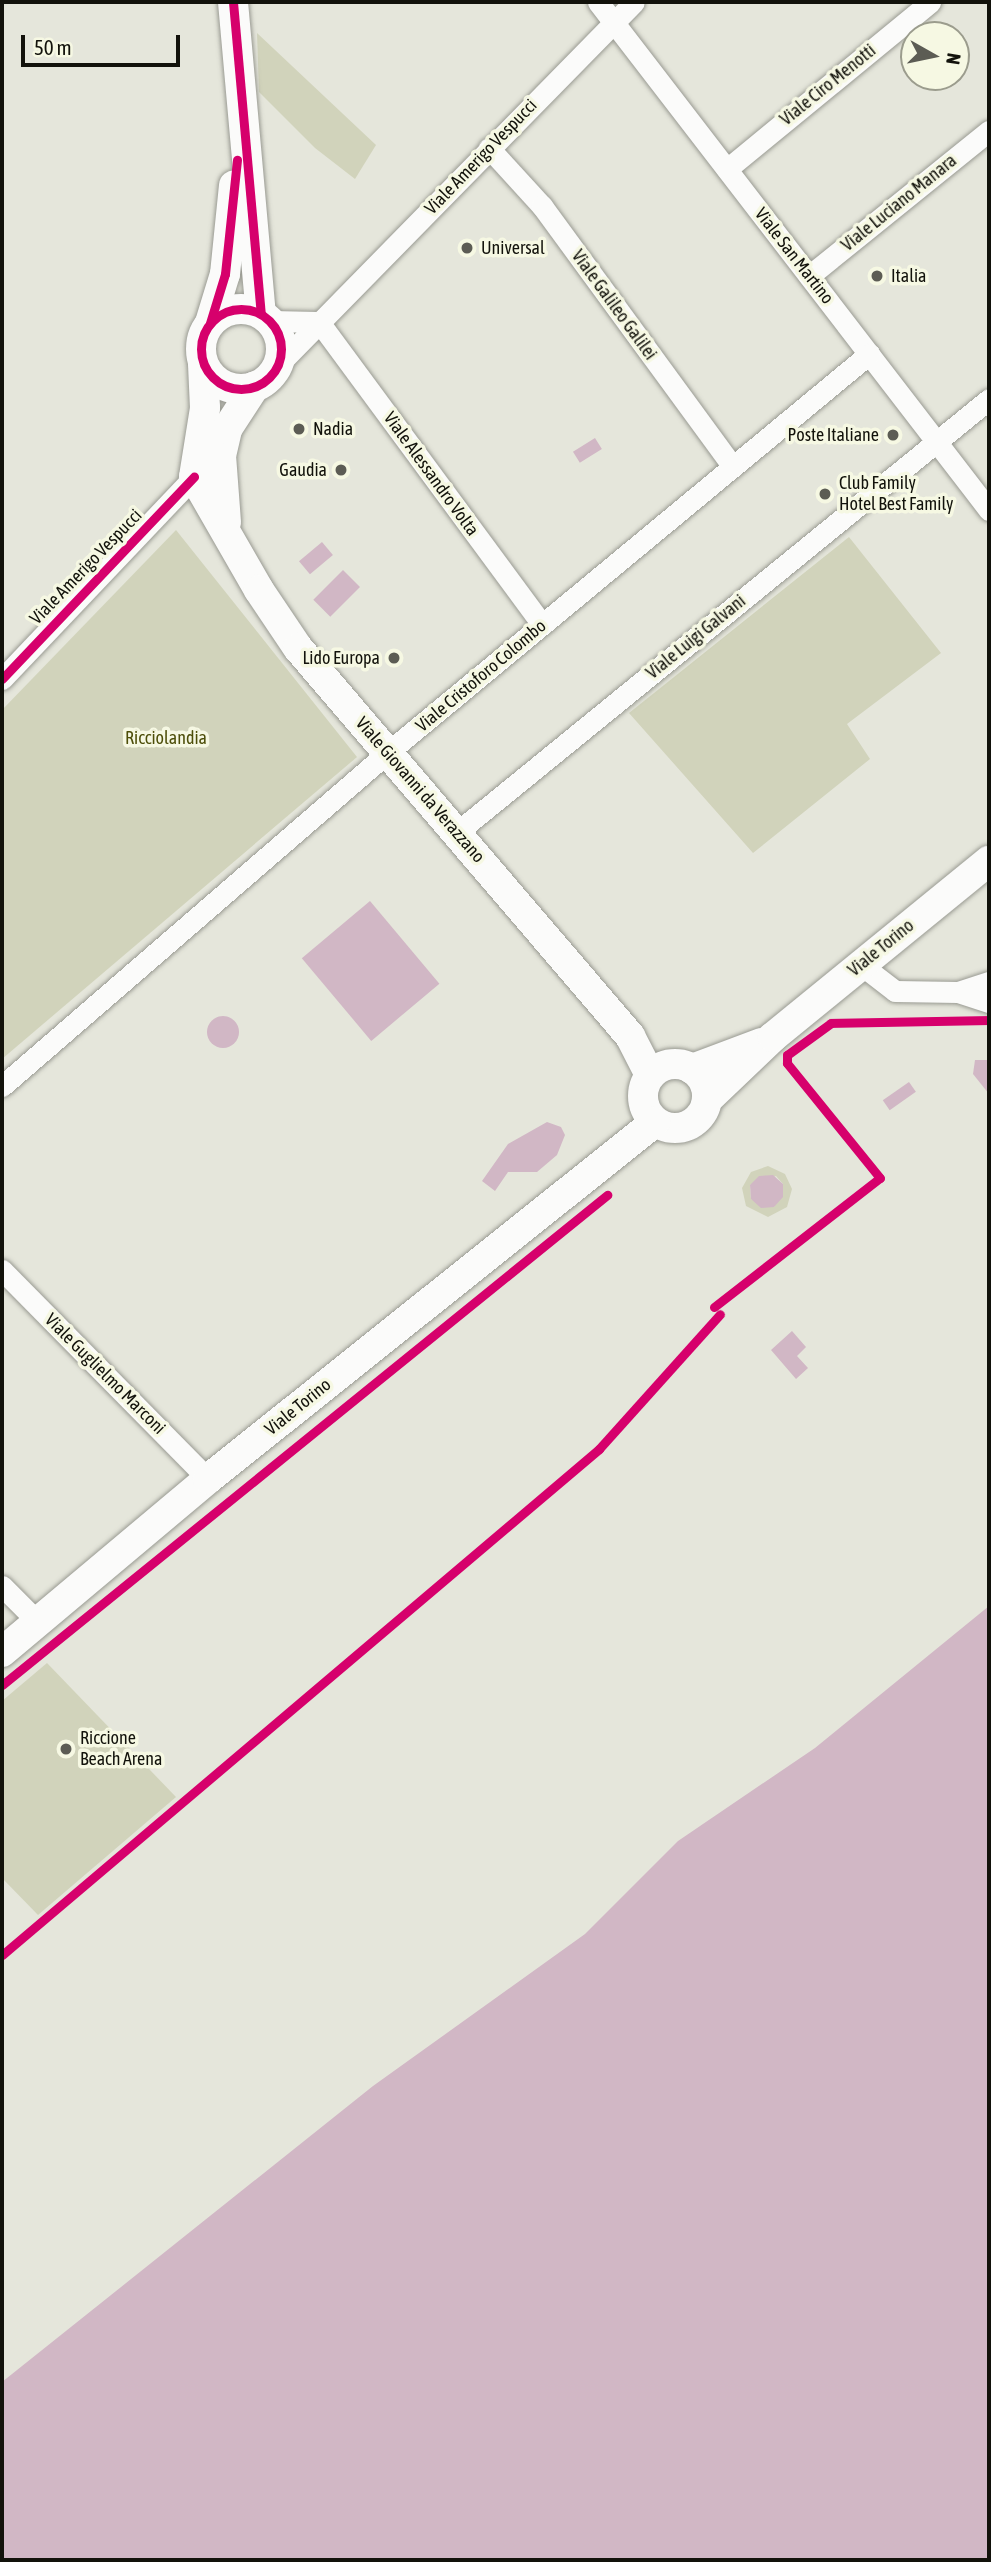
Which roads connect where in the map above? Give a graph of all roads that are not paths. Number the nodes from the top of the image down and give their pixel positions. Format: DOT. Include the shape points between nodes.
graph roads {
  1 [pos="233,2"];
  2 [pos="598,2"];
  3 [pos="634,2"];
  4 [pos="930,2"];
  5 [pos="613,21"];
  6 [pos="241,122"];
  7 [pos="989,131"];
  8 [pos="489,148"];
  9 [pos="727,169"];
  10 [pos="809,276"];
  11 [pos="265,317"];
  12 [pos="319,322"];
  13 [pos="210,323"];
  14 [pos="869,354"];
  15 [pos="203,363"];
  16 [pos="278,365"];
  17 [pos="255,386"];
  18 [pos="989,399"];
  19 [pos="936,441"];
  20 [pos="733,467"];
  21 [pos="194,477"];
  22 [pos="989,510"];
  23 [pos="228,532"];
  24 [pos="542,625"];
  25 [pos="2,679"];
  26 [pos="387,753"];
  27 [pos="457,833"];
  28 [pos="989,861"];
  29 [pos="860,964"];
  30 [pos="989,982"];
  31 [pos="958,992"];
  32 [pos="989,1002"];
  33 [pos="630,1036"];
  34 [pos="773,1037"];
  35 [pos="685,1066"];
  36 [pos="646,1084"];
  37 [pos="2,1086"];
  38 [pos="707,1100"];
  39 [pos="655,1122"];
  40 [pos="601,1169"];
  41 [pos="2,1270"];
  42 [pos="208,1479"];
  43 [pos="2,1586"];
  44 [pos="38,1622"];
  45 [pos="2,1652"];
  1 -- 6 [label="street"];
  2 -- 5 [label="street, Viale San Martino"];
  3 -- 5 [label="street, Viale Amerigo Vespucci"];
  4 -- 9 [label="street, Viale Ciro Menotti"];
  5 -- 8 [label="street, Viale Amerigo Vespucci"];
  5 -- 9 [label="street, Viale San Martino"];
  6 -- 11 [label="street"];
  6 -- 13 [label="street" via="225,274"];
  7 -- 10 [label="street, Viale Luciano Manara"];
  8 -- 12 [label="street, Viale Amerigo Vespucci"];
  8 -- 20 [label="street, Viale Galileo Galilei" via="542,206"];
  9 -- 10 [label="street, Viale San Martino"];
  10 -- 14 [label="street, Viale San Martino"];
  11 -- 12 [label="street"];
  11 -- 13 [label="street" via="234,309"];
  11 -- 16 [label="street" via="280,342"];
  12 -- 16 [label="street, Viale Amerigo Vespucci"];
  12 -- 24 [label="street, Viale Alessandro Volta"];
  13 -- 15 [label="street" via="201,342"];
  14 -- 19 [label="street, Viale San Martino"];
  14 -- 20 [label="street, Viale Cristoforo Colombo"];
  15 -- 17 [label="street" via="219,383 242,389"];
  15 -- 21 [label="street" via="205,408"];
  16 -- 17 [label="street"];
  17 -- 23 [label="street, Viale Giovanni da Verazzano" via="227,429 221,456 221,500"];
  18 -- 19 [label="street, Viale Luigi Galvani"];
  19 -- 22 [label="street, Viale San Martino"];
  19 -- 27 [label="street, Viale Luigi Galvani"];
  20 -- 24 [label="street, Viale Cristoforo Colombo"];
  21 -- 23 [label="street, Viale Giovanni da Verazzano"];
  21 -- 25 [label="street, Viale Amerigo Vespucci"];
  23 -- 26 [label="street, Viale Giovanni da Verazzano" via="298,648"];
  24 -- 26 [label="street, Viale Cristoforo Colombo"];
  26 -- 27 [label="street, Viale Giovanni da Verazzano"];
  26 -- 37 [label="street, Viale Cristoforo Colombo"];
  27 -- 33 [label="street, Viale Giovanni da Verazzano"];
  28 -- 29 [label="street, Viale Torino"];
  29 -- 31 [label="street" via="895,991"];
  29 -- 34 [label="street, Viale Torino"];
  30 -- 31 [label="street"];
  31 -- 32 [label="street"];
  33 -- 35 [label="street, Viale Giovanni da Verazzano"];
  33 -- 36 [label="street, Viale Giovanni da Verazzano"];
  34 -- 35 [label="street, Viale Torino"];
  34 -- 38 [label="street, Viale Torino"];
  35 -- 36 [label="street" via="662,1066"];
  35 -- 38 [label="street" via="705,1086"];
  36 -- 39 [label="street" via="645,1109"];
  36 -- 40 [label="street, Viale Torino"];
  38 -- 39 [label="street" via="696,1119 684,1127"];
  39 -- 40 [label="street, Viale Torino"];
  40 -- 42 [label="street, Viale Torino"];
  41 -- 42 [label="street, Viale Guglielmo Marconi"];
  42 -- 44 [label="street, Viale Torino"];
  43 -- 44 [label="street"];
  44 -- 45 [label="street, Viale Torino"];
}
